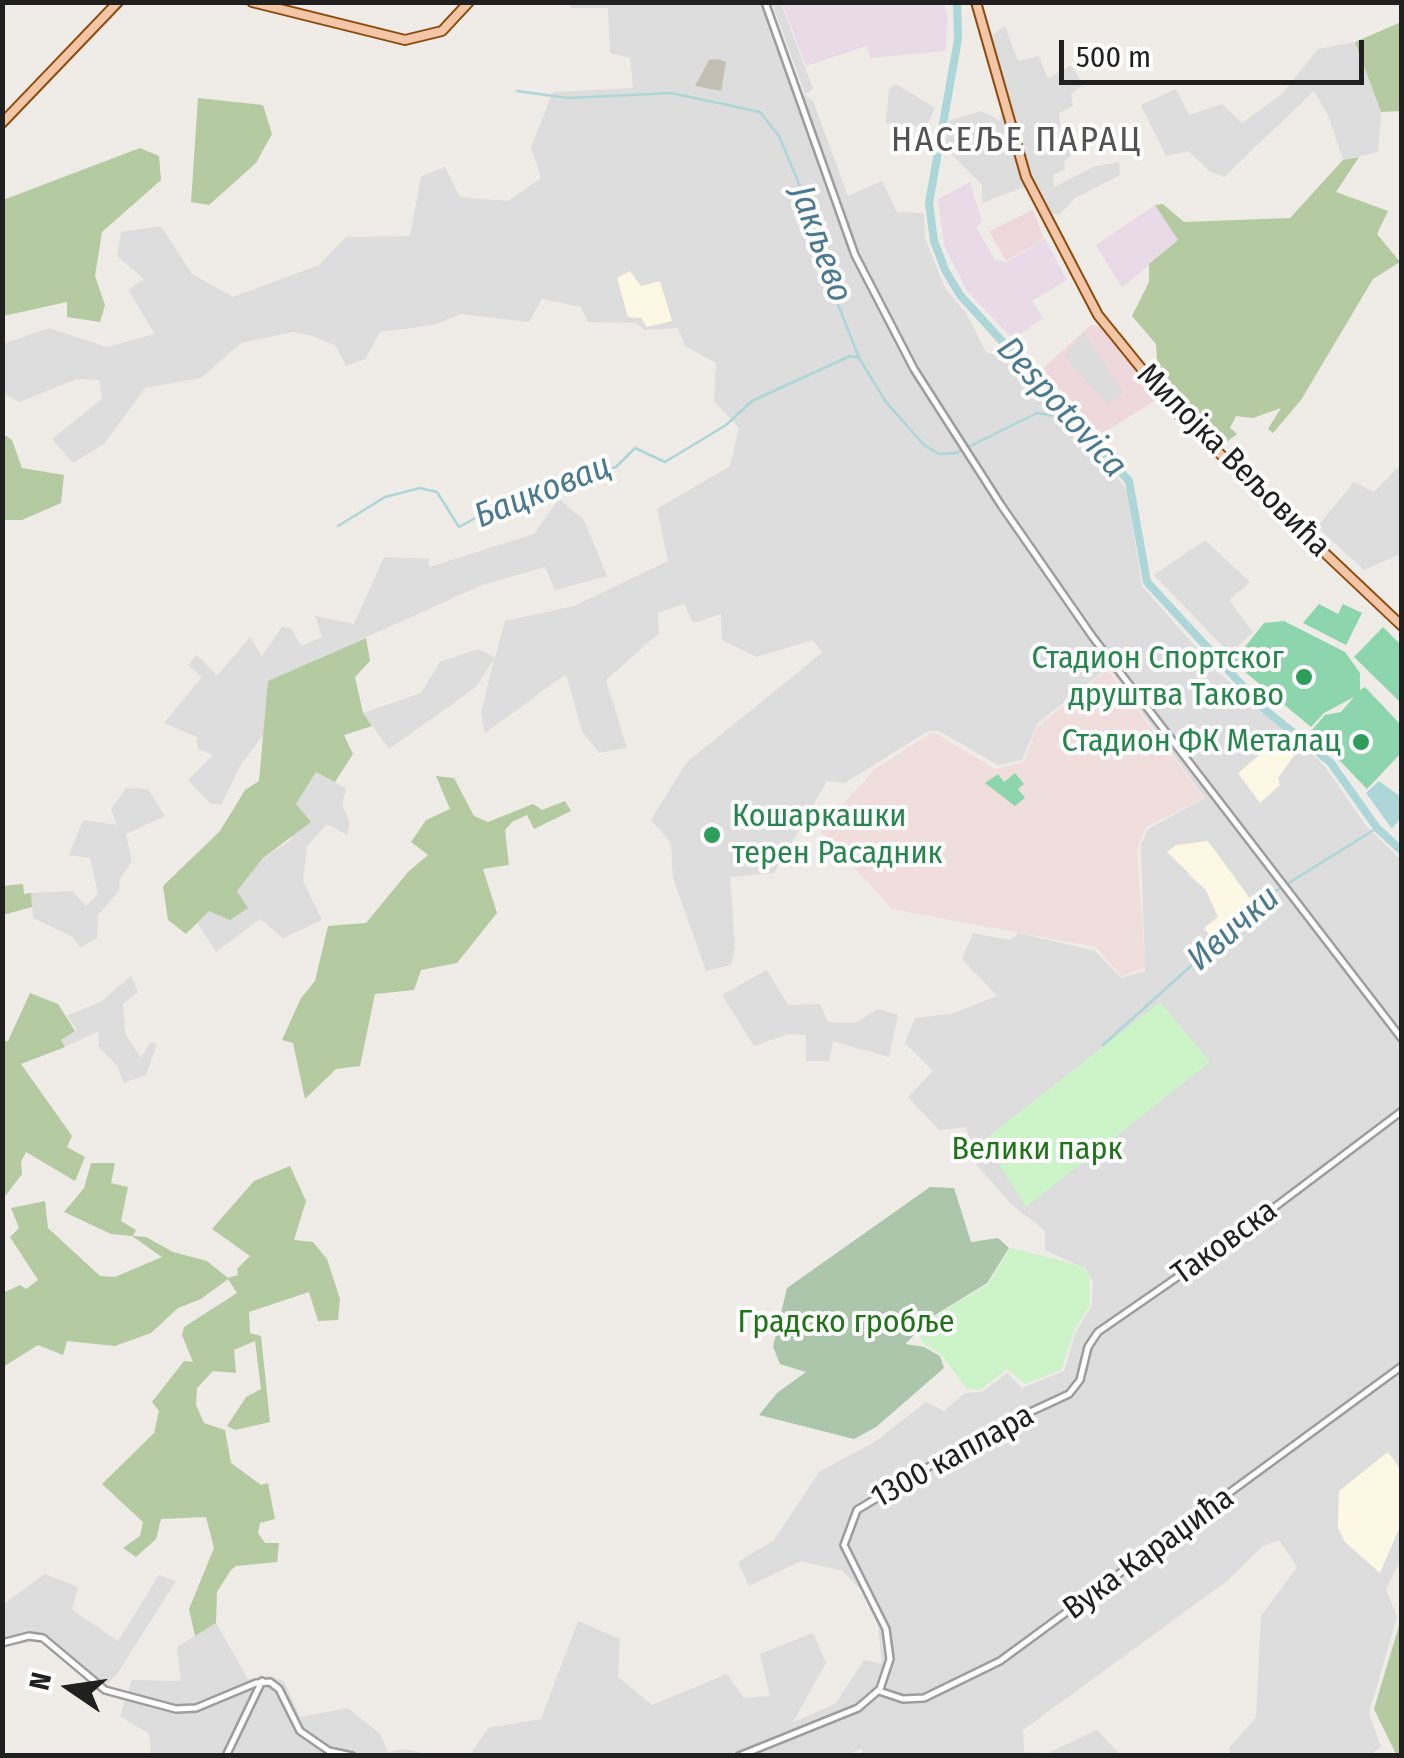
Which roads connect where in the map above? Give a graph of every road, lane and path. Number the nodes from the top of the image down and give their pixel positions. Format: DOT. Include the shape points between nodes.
graph roads {
  1 [pos="118,2"];
  2 [pos="252,2"];
  3 [pos="468,2"];
  4 [pos="765,2"];
  5 [pos="976,2"];
  6 [pos="2,123"];
  7 [pos="1402,626"];
  8 [pos="1402,1039"];
  9 [pos="1402,1111"];
  10 [pos="1402,1366"];
  11 [pos="1073,1390"];
  12 [pos="2,1644"];
  13 [pos="262,1681"];
  14 [pos="879,1692"];
  15 [pos="226,1756"];
  16 [pos="352,1756"];
  17 [pos="739,1756"];
  1 -- 6 [label="main road"];
  2 -- 3 [label="main road" via="406,40 442,31"];
  4 -- 8 [label="street" via="857,260 895,336 1123,678"];
  5 -- 7 [label="main road, Милојка Вељовића" via="1023,169 1098,315 1180,415"];
  9 -- 11 [label="street, Таковска" via="1098,1332"];
  10 -- 14 [label="street, Вука Караџића" via="1000,1661 924,1698"];
  11 -- 14 [label="street, 1300 каплара" via="979,1436 854,1515 846,1554 879,1610 890,1646"];
  12 -- 13 [label="street" via="43,1638 105,1690 176,1710"];
  13 -- 15 [label="street"];
  13 -- 16 [label="street" via="277,1687 303,1734"];
  14 -- 17 [label="street"];
}
